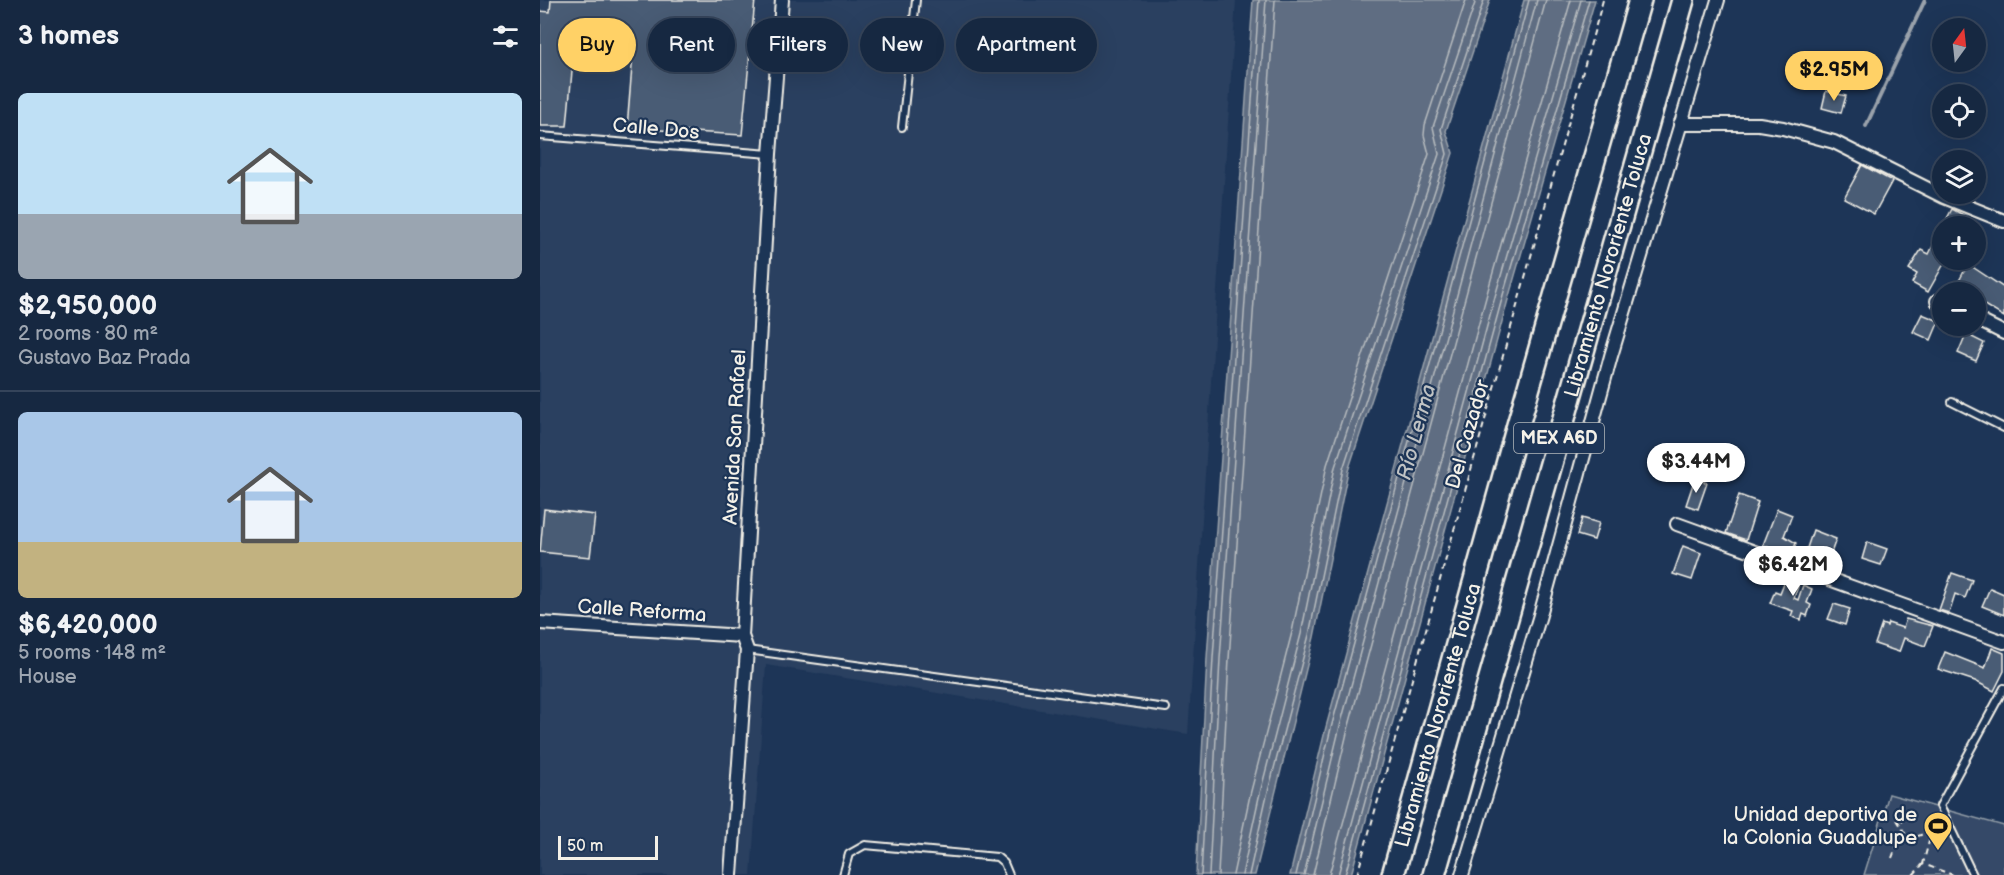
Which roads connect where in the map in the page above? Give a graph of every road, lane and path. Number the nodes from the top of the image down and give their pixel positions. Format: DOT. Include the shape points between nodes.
graph roads {
  1 [pos="782,0"];
  2 [pos="916,0"];
  3 [pos="1603,0"];
  4 [pos="1640,0"];
  5 [pos="1683,0"];
  6 [pos="1718,0"];
  7 [pos="1680,124"];
  8 [pos="902,127"];
  9 [pos="540,136"];
  10 [pos="770,154"];
  11 [pos="2004,221"];
  12 [pos="1986,324"];
  13 [pos="2004,333"];
  14 [pos="1952,402"];
  15 [pos="2004,428"];
  16 [pos="1677,524"];
  17 [pos="540,623"];
  18 [pos="742,636"];
  19 [pos="2004,642"];
  20 [pos="747,650"];
  21 [pos="2004,688"];
  22 [pos="1166,708"];
  23 [pos="1940,806"];
  24 [pos="1904,821"];
  25 [pos="1930,831"];
  26 [pos="1909,840"];
  27 [pos="1892,858"];
  28 [pos="1923,864"];
  29 [pos="731,875"];
  30 [pos="843,875"];
  31 [pos="1009,875"];
  32 [pos="1357,875"];
  33 [pos="1393,875"];
  34 [pos="1434,875"];
  35 [pos="1462,875"];
  36 [pos="1913,875"];
  37 [pos="1953,875"];
  38 [pos="1973,875"];
  1 -- 10 [label="street, Avenida San Rafael"];
  2 -- 8 [label="lane"];
  3 -- 32 [label="path, Del Cazador"];
  4 -- 33 [label="highway, Libramiento Nororiente Toluca / MEX A6D"];
  5 -- 34 [label="highway, Libramiento Nororiente Toluca / MEX A6D"];
  6 -- 7 [label="street"];
  7 -- 11 [label="street" via="1759,124 1834,142 1944,197"];
  7 -- 35 [label="street"];
  9 -- 10 [label="lane, Calle Dos"];
  10 -- 18 [label="street, Avenida San Rafael"];
  12 -- 13 [label="street"];
  14 -- 15 [label="lane"];
  16 -- 19 [label="street"];
  17 -- 18 [label="street, Calle Reforma"];
  18 -- 20 [label="street, Avenida San Rafael"];
  20 -- 22 [label="lane"];
  20 -- 29 [label="street, Avenida San Rafael"];
  21 -- 23 [label="lane"];
  23 -- 25 [label="path"];
  23 -- 38 [label="lane"];
  24 -- 26 [label="path" via="1896,818"];
  25 -- 26 [label="path"];
  25 -- 28 [label="path"];
  26 -- 27 [label="path" via="1897,845"];
  28 -- 36 [label="path"];
  28 -- 37 [label="path"];
  30 -- 31 [label="lane" via="849,854 865,845 997,857"];
}
